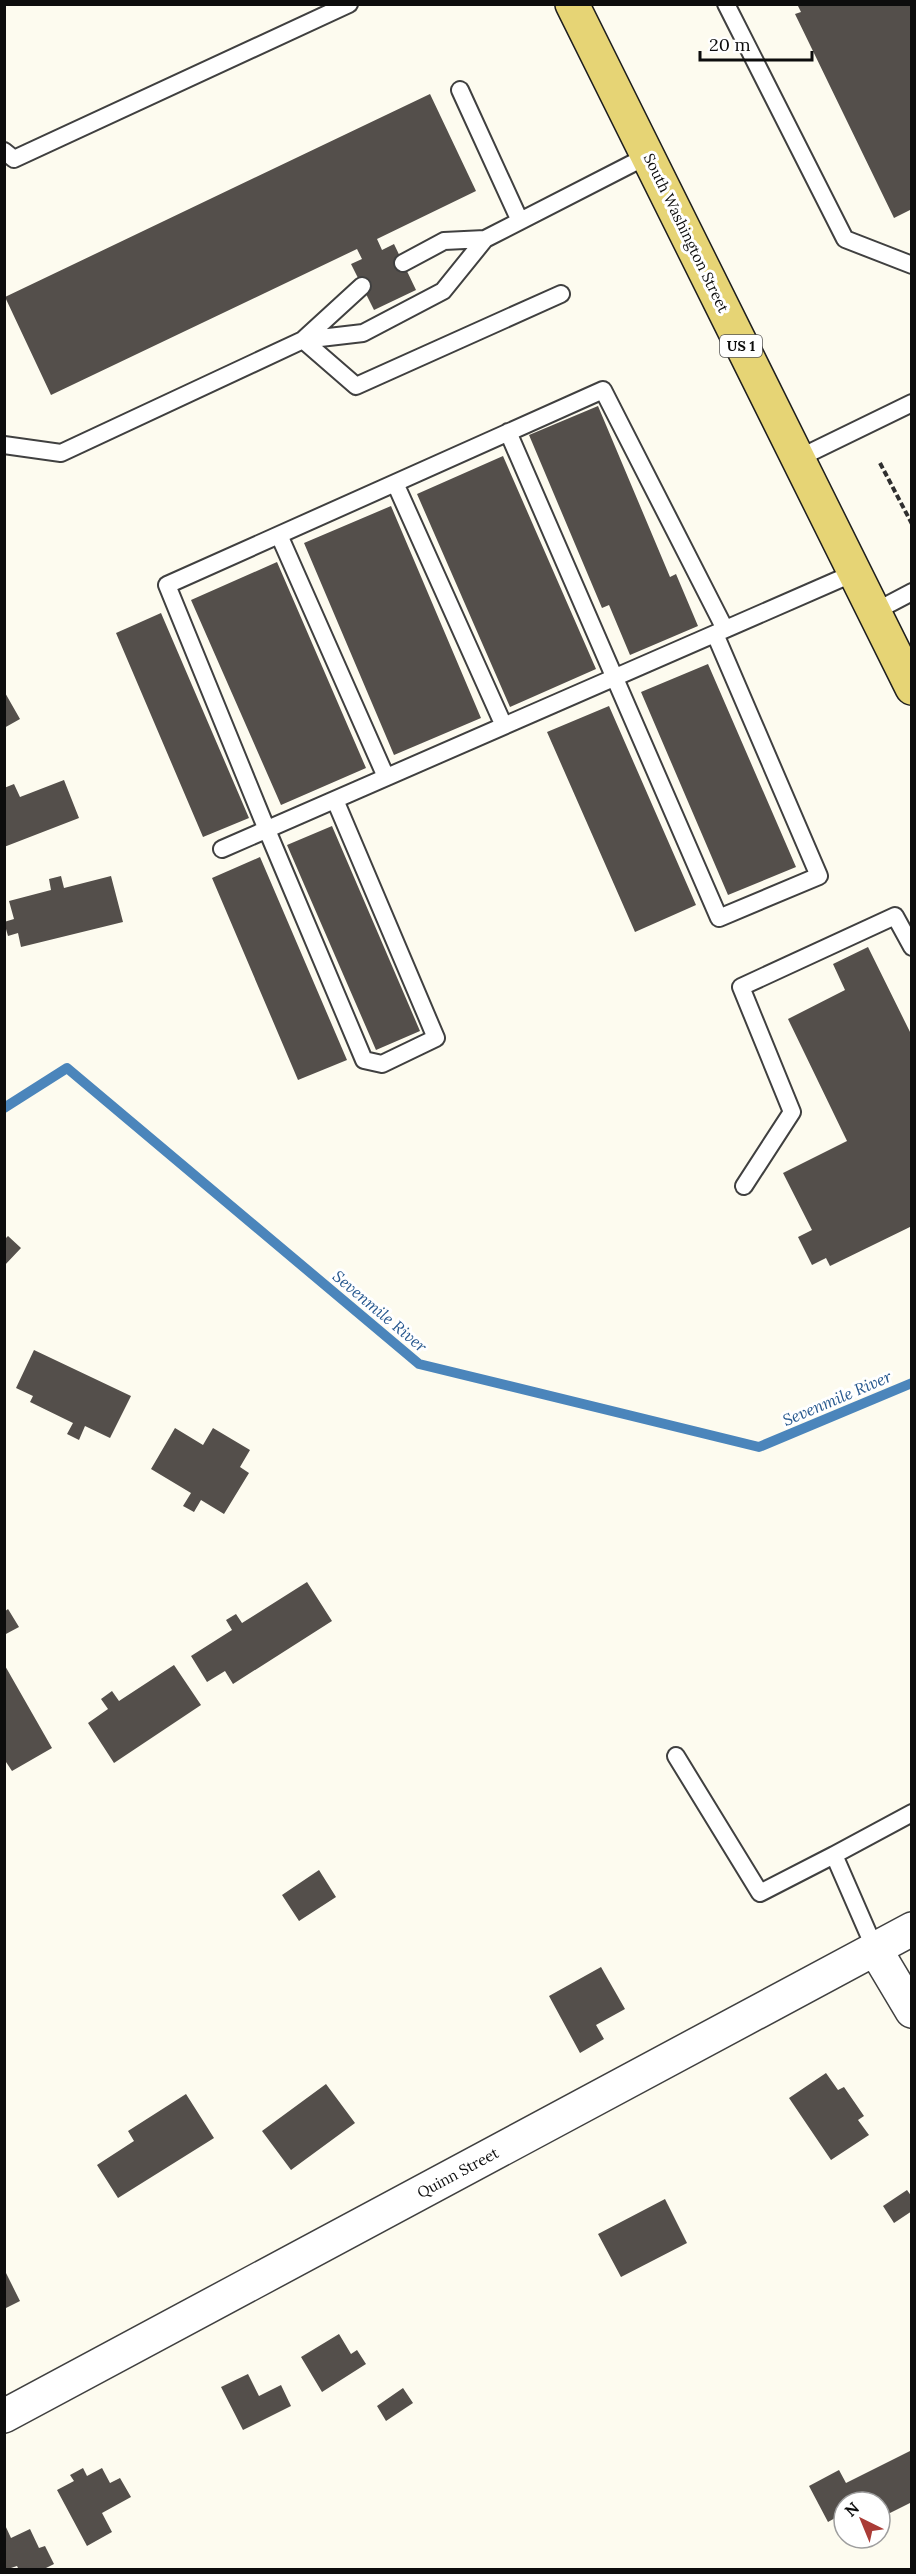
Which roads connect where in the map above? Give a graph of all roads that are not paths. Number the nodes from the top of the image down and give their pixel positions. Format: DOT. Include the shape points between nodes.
graph roads {
  1 [pos="349,4"];
  2 [pos="572,4"];
  3 [pos="726,4"];
  4 [pos="460,90"];
  5 [pos="4,151"];
  6 [pos="647,156"];
  7 [pos="520,220"];
  8 [pos="485,239"];
  9 [pos="403,263"];
  10 [pos="912,265"];
  11 [pos="362,285"];
  12 [pos="561,294"];
  13 [pos="303,340"];
  14 [pos="912,403"];
  15 [pos="508,432"];
  16 [pos="4,445"];
  17 [pos="797,459"];
  18 [pos="395,483"];
  19 [pos="279,535"];
  20 [pos="854,573"];
  21 [pos="912,592"];
  22 [pos="874,612"];
  23 [pos="720,631"];
  24 [pos="615,677"];
  25 [pos="912,688"];
  26 [pos="504,726"];
  27 [pos="386,777"];
  28 [pos="335,800"];
  29 [pos="267,830"];
  30 [pos="222,849"];
  31 [pos="912,947"];
  32 [pos="744,1186"];
  33 [pos="676,1756"];
  34 [pos="912,1813"];
  35 [pos="834,1855"];
  36 [pos="912,1929"];
  37 [pos="875,1949"];
  38 [pos="912,2011"];
  39 [pos="4,2416"];
  1 -- 5 [label="lane" via="14,159"];
  2 -- 6 [label="main road, South Washington Street / US 1"];
  3 -- 10 [label="lane" via="845,240"];
  4 -- 7 [label="lane"];
  6 -- 7 [label="lane"];
  6 -- 17 [label="main road, South Washington Street / US 1"];
  7 -- 8 [label="lane"];
  8 -- 9 [label="lane" via="444,241"];
  8 -- 13 [label="lane" via="443,291 363,333"];
  11 -- 13 [label="lane"];
  12 -- 13 [label="lane" via="356,386"];
  13 -- 16 [label="lane" via="61,453"];
  14 -- 17 [label="lane"];
  15 -- 18 [label="lane"];
  15 -- 23 [label="lane" via="603,390"];
  15 -- 24 [label="lane"];
  17 -- 20 [label="main road, South Washington Street / US 1"];
  18 -- 19 [label="lane"];
  18 -- 26 [label="lane"];
  19 -- 27 [label="lane"];
  19 -- 29 [label="lane" via="167,585"];
  20 -- 22 [label="main road, South Washington Street / US 1"];
  20 -- 23 [label="lane"];
  21 -- 22 [label="lane"];
  22 -- 25 [label="main road, South Washington Street / US 1"];
  23 -- 24 [label="lane"];
  23 -- 24 [label="lane" via="819,876 720,918"];
  24 -- 26 [label="lane"];
  26 -- 27 [label="lane"];
  27 -- 28 [label="lane"];
  28 -- 29 [label="lane"];
  28 -- 29 [label="lane" via="436,1038 382,1064 364,1060"];
  29 -- 30 [label="lane"];
  31 -- 32 [label="lane" via="894,916 741,987 792,1112"];
  33 -- 35 [label="lane" via="760,1893"];
  34 -- 35 [label="lane"];
  35 -- 37 [label="lane"];
  36 -- 37 [label="street, Quinn Street"];
  37 -- 38 [label="street"];
  37 -- 39 [label="street, Quinn Street"];
}
